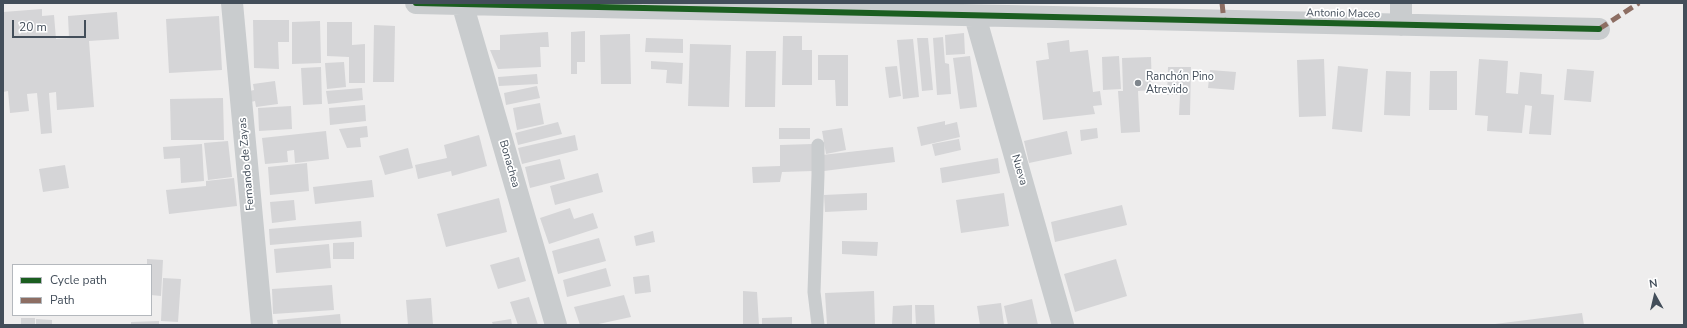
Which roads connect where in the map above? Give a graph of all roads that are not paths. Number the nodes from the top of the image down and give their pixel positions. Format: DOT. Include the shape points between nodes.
graph roads {
  1 [pos="232,3"];
  2 [pos="416,3"];
  3 [pos="1401,3"];
  4 [pos="462,4"];
  5 [pos="974,16"];
  6 [pos="1401,25"];
  7 [pos="1599,30"];
  8 [pos="818,145"];
  9 [pos="262,325"];
  10 [pos="556,325"];
  11 [pos="818,325"];
  12 [pos="1063,325"];
  1 -- 9 [label="street, Fernando de Zayas"];
  2 -- 4 [label="street, Antonio Maceo"];
  3 -- 6 [label="street"];
  4 -- 5 [label="street, Antonio Maceo"];
  4 -- 10 [label="street, Bonachea"];
  5 -- 6 [label="street, Antonio Maceo"];
  5 -- 12 [label="street, Nueva"];
  6 -- 7 [label="street, Antonio Maceo"];
  8 -- 11 [label="lane" via="814,292"];
}
